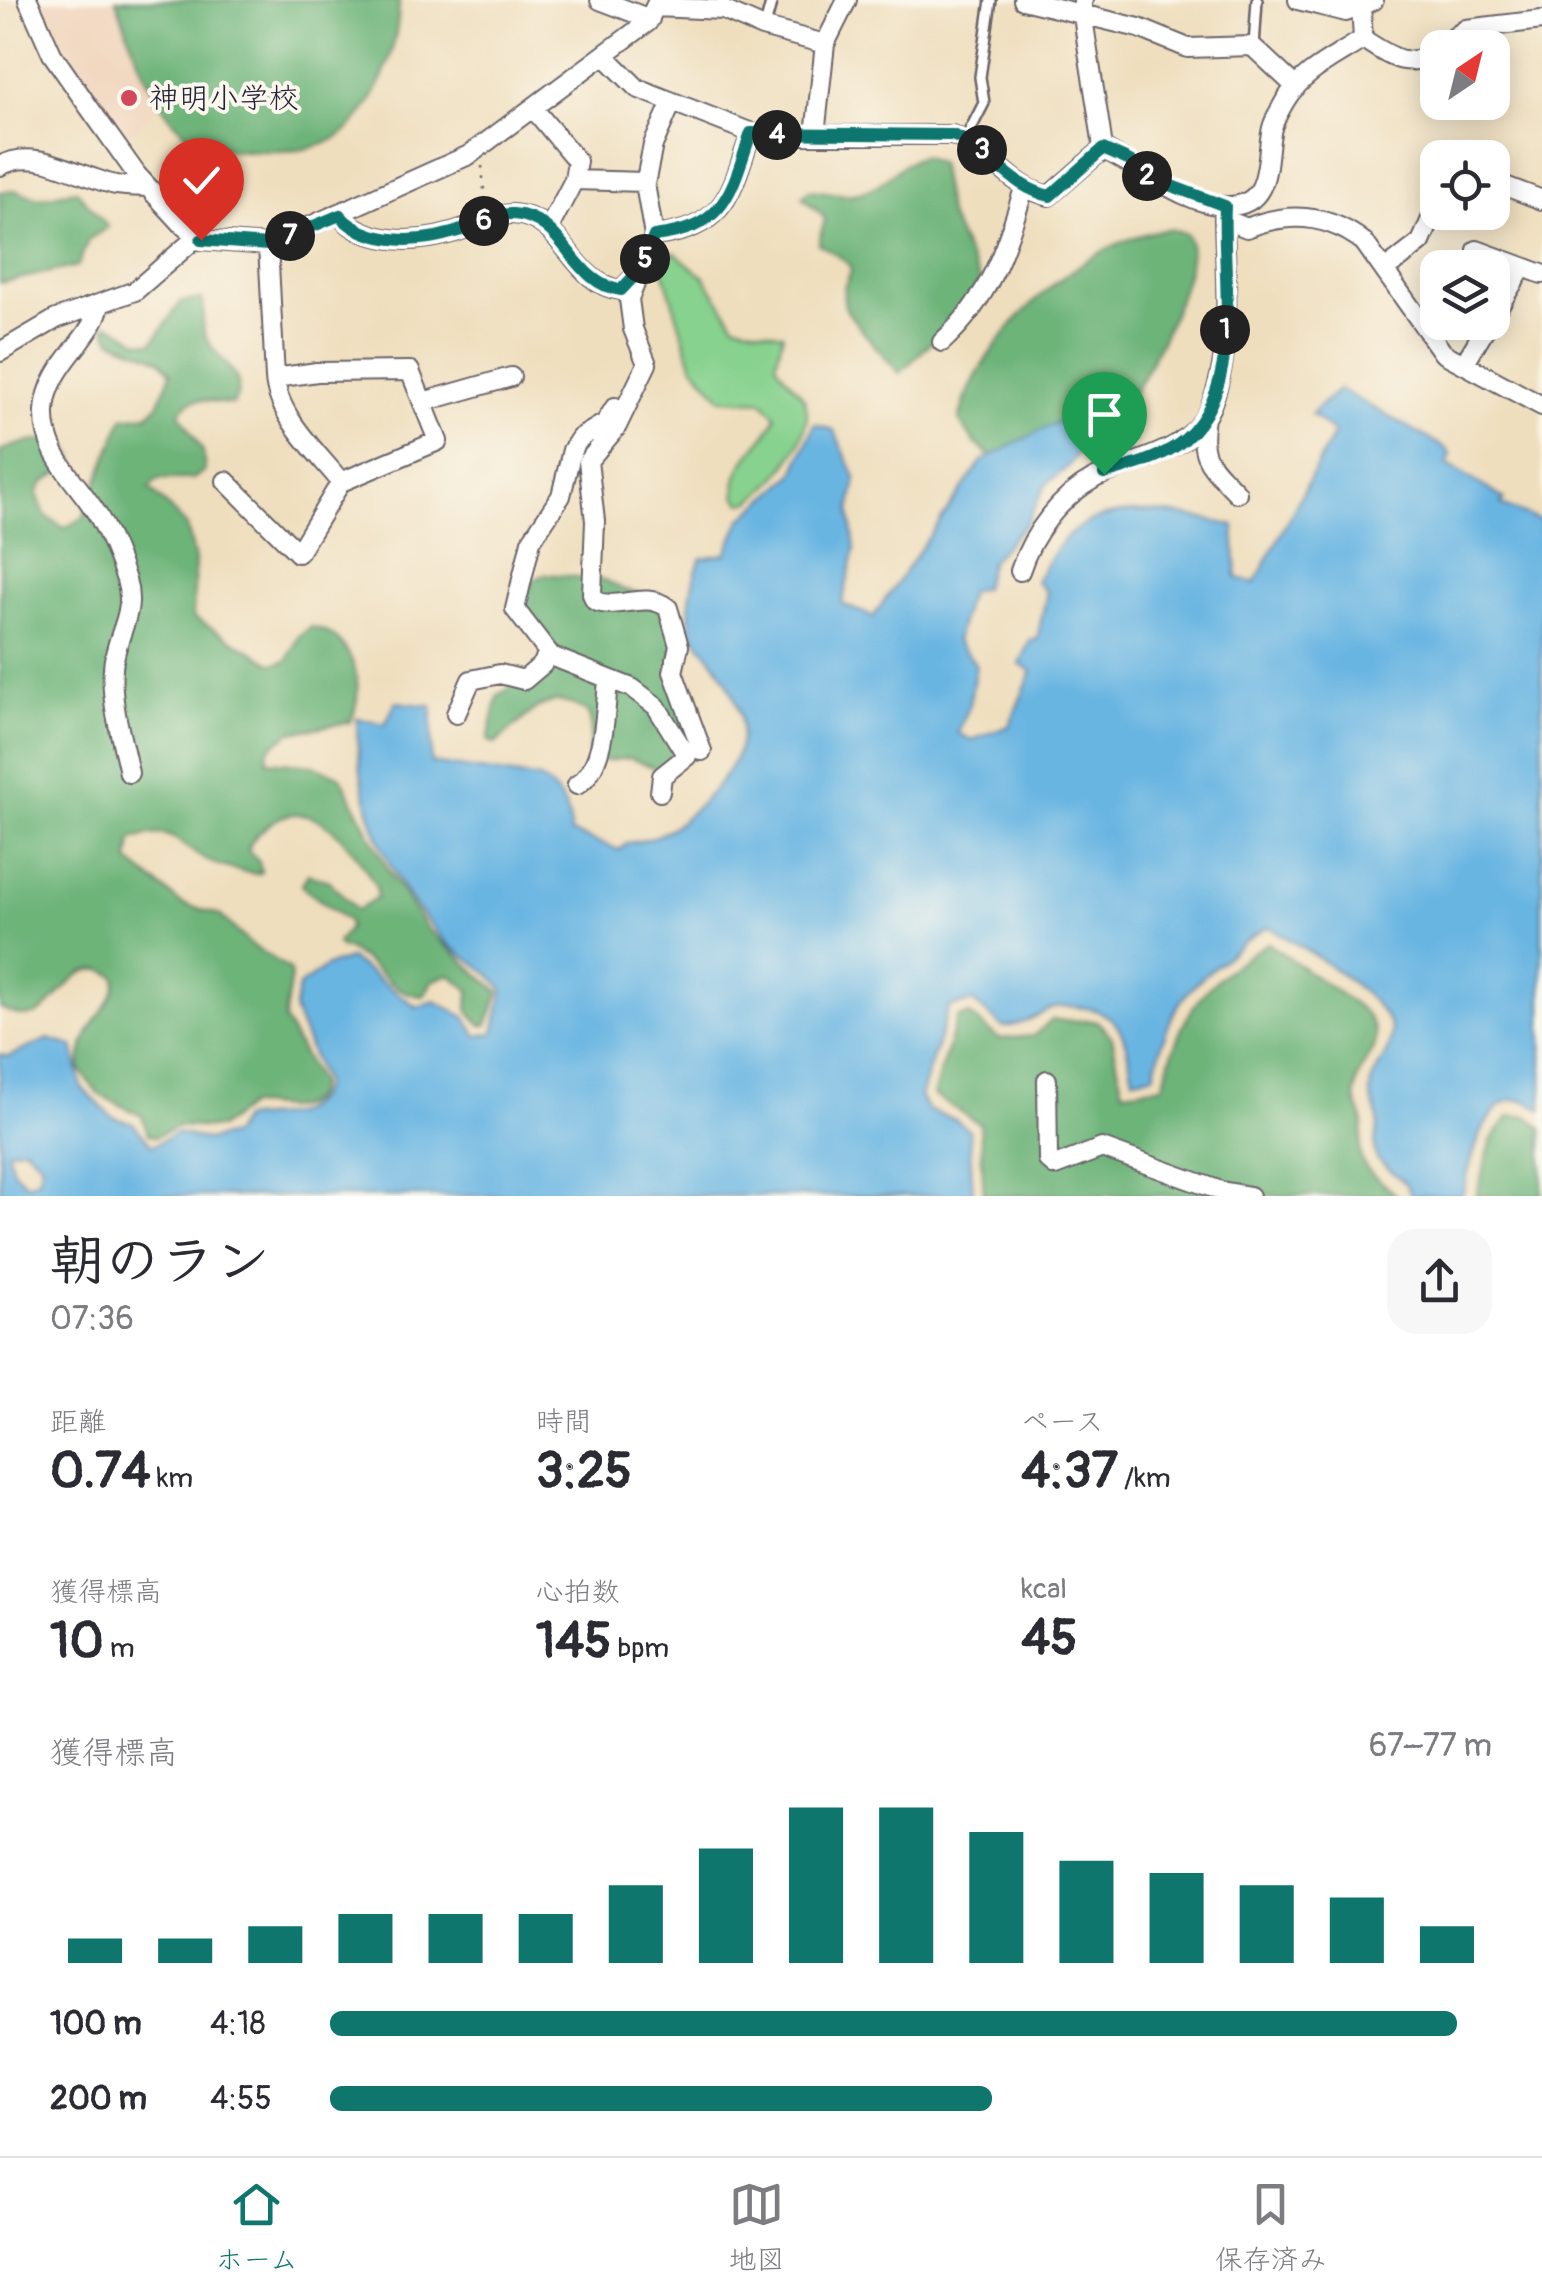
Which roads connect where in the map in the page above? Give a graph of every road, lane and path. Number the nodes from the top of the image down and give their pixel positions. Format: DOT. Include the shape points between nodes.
graph roads {
  1 [pos="28,0"];
  2 [pos="600,0"];
  3 [pos="772,0"];
  4 [pos="846,0"];
  5 [pos="991,0"];
  6 [pos="1023,0"];
  7 [pos="1257,0"];
  8 [pos="1298,0"];
  9 [pos="1368,3"];
  10 [pos="654,9"];
  11 [pos="1083,9"];
  12 [pos="1542,20"];
  13 [pos="764,28"];
  14 [pos="1465,30"];
  15 [pos="1363,39"];
  16 [pos="825,44"];
  17 [pos="1254,47"];
  18 [pos="604,55"];
  19 [pos="1420,61"];
  20 [pos="1296,87"];
  21 [pos="672,102"];
  22 [pos="533,108"];
  23 [pos="751,133"];
  24 [pos="815,135"];
  25 [pos="965,140"];
  26 [pos="487,142"];
  27 [pos="1103,149"];
  28 [pos="0,166"];
  29 [pos="574,180"];
  30 [pos="645,182"];
  31 [pos="148,186"];
  32 [pos="1024,188"];
  33 [pos="1510,188"];
  34 [pos="1542,200"];
  35 [pos="1225,212"];
  36 [pos="340,215"];
  37 [pos="488,219"];
  38 [pos="549,228"];
  39 [pos="1426,230"];
  40 [pos="654,236"];
  41 [pos="197,237"];
  42 [pos="268,245"];
  43 [pos="1510,262"];
  44 [pos="1523,267"];
  45 [pos="640,270"];
  46 [pos="1385,270"];
  47 [pos="1542,274"];
  48 [pos="1510,289"];
  49 [pos="100,305"];
  50 [pos="1479,340"];
  51 [pos="942,342"];
  52 [pos="0,352"];
  53 [pos="1464,364"];
  54 [pos="275,378"];
  55 [pos="511,378"];
  56 [pos="638,382"];
  57 [pos="1540,399"];
  58 [pos="423,402"];
  59 [pos="1206,417"];
  60 [pos="226,482"];
  61 [pos="340,482"];
  62 [pos="1237,493"];
  63 [pos="1020,571"];
  64 [pos="547,653"];
  65 [pos="608,680"];
  66 [pos="456,714"];
  67 [pos="702,750"];
  68 [pos="129,773"];
  69 [pos="577,785"];
  70 [pos="660,792"];
  71 [pos="1048,1080"];
  72 [pos="1250,1196"];
  1 -- 31 [label="street" via="52,54"];
  2 -- 10 [label="street"];
  3 -- 13 [label="lane"];
  4 -- 16 [label="street"];
  5 -- 25 [label="lane" via="980,77 984,103"];
  6 -- 11 [label="street"];
  7 -- 17 [label="lane"];
  8 -- 9 [label="street" via="1346,12"];
  9 -- 15 [label="street"];
  10 -- 13 [label="street" via="723,10"];
  10 -- 18 [label="street"];
  11 -- 17 [label="street" via="1203,50"];
  11 -- 27 [label="street"];
  12 -- 14 [label="street"];
  13 -- 16 [label="street"];
  15 -- 19 [label="street" via="1407,62"];
  15 -- 20 [label="street"];
  16 -- 24 [label="street"];
  17 -- 20 [label="street"];
  18 -- 21 [label="street" via="622,78"];
  18 -- 22 [label="street"];
  20 -- 35 [label="street" via="1272,128 1264,184"];
  21 -- 23 [label="street"];
  21 -- 30 [label="street"];
  22 -- 26 [label="street"];
  22 -- 29 [label="street" via="577,161"];
  23 -- 24 [label="street"];
  23 -- 40 [label="street" via="726,204 693,230"];
  24 -- 25 [label="street"];
  25 -- 32 [label="street"];
  26 -- 36 [label="street"];
  26 -- 37 [label="path" via="480,175"];
  27 -- 32 [label="street" via="1050,196"];
  27 -- 35 [label="street"];
  28 -- 31 [label="street" via="19,158 115,185"];
  29 -- 30 [label="street"];
  29 -- 38 [label="street"];
  30 -- 40 [label="street"];
  31 -- 41 [label="street"];
  32 -- 51 [label="street" via="996,275"];
  33 -- 34 [label="street"];
  35 -- 46 [label="street" via="1248,228 1270,218 1337,224 1364,242"];
  35 -- 59 [label="street" via="1225,326"];
  36 -- 37 [label="street" via="391,241 434,238"];
  36 -- 42 [label="street"];
  37 -- 38 [label="street" via="524,215"];
  38 -- 45 [label="street" via="605,288 621,290"];
  39 -- 46 [label="street"];
  40 -- 45 [label="street"];
  41 -- 42 [label="street"];
  41 -- 49 [label="street" via="135,291"];
  42 -- 54 [label="street"];
  43 -- 44 [label="street"];
  44 -- 47 [label="street"];
  44 -- 48 [label="street"];
  45 -- 56 [label="street" via="630,299 647,364"];
  46 -- 53 [label="street" via="1439,349"];
  49 -- 52 [label="street" via="44,325"];
  49 -- 68 [label="street" via="94,326 63,362 45,417 54,455 100,518 129,593 130,617 112,671"];
  50 -- 53 [label="street"];
  53 -- 57 [label="street"];
  54 -- 58 [label="street" via="410,371"];
  54 -- 61 [label="street" via="284,407"];
  55 -- 58 [label="street"];
  56 -- 64 [label="street" via="620,396 605,423 576,442 561,496 531,541 516,609"];
  56 -- 67 [label="street" via="616,428 588,461 592,594 599,604 644,600 668,608 679,646 673,672"];
  58 -- 61 [label="street" via="438,441"];
  59 -- 62 [label="street" via="1206,460"];
  59 -- 63 [label="street" via="1176,446 1079,489 1029,545"];
  60 -- 61 [label="street" via="298,554"];
  64 -- 65 [label="street"];
  64 -- 66 [label="street" via="524,680 500,674 471,680"];
  65 -- 69 [label="street" via="596,757 588,778"];
  65 -- 70 [label="street" via="656,706 686,748 683,761 659,780"];
  71 -- 72 [label="street" via="1048,1160 1055,1166 1102,1148"];
}
